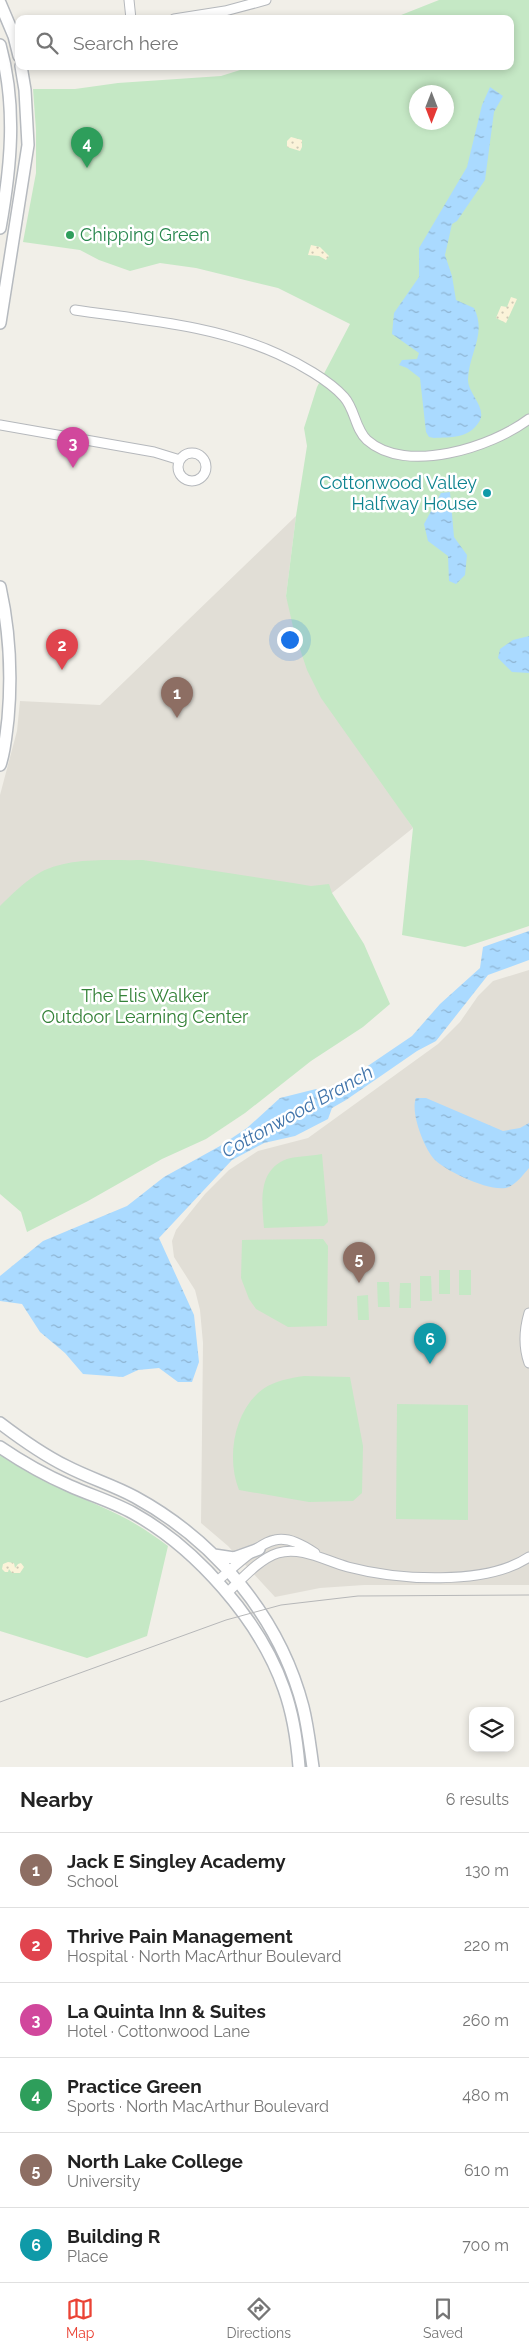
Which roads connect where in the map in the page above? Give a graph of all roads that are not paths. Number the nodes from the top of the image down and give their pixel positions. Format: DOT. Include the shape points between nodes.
graph roads {
  1 [pos="129,0"];
  2 [pos="266,0"];
  3 [pos="0,3"];
  4 [pos="131,15"];
  5 [pos="200,15"];
  6 [pos="15,40"];
  7 [pos="0,45"];
  8 [pos="22,70"];
  9 [pos="0,228"];
  10 [pos="75,310"];
  11 [pos="0,323"];
  12 [pos="529,419"];
  13 [pos="0,425"];
  14 [pos="180,460"];
  15 [pos="0,587"];
  16 [pos="5,694"];
  17 [pos="0,765"];
  18 [pos="529,1314"];
  19 [pos="529,1363"];
  20 [pos="0,1423"];
  21 [pos="0,1447"];
  22 [pos="259,1549"];
  23 [pos="214,1555"];
  24 [pos="529,1557"];
  25 [pos="324,1559"];
  26 [pos="230,1571"];
  27 [pos="217,1581"];
  28 [pos="238,1583"];
  29 [pos="227,1593"];
  30 [pos="298,1767"];
  31 [pos="313,1767"];
  1 -- 4 [label="street"];
  2 -- 5 [label="street"];
  3 -- 6 [label="main road"];
  7 -- 9 [label="main road" via="12,120 8,186"];
  8 -- 11 [label="main road" via="28,145"];
  10 -- 12 [label="street" via="192,327 272,351 312,373 344,397 365,438 390,453 440,454 469,449 494,441"];
  13 -- 14 [label="street" via="145,450"];
  15 -- 16 [label="main road" via="10,651"];
  16 -- 17 [label="main road" via="7,729"];
  18 -- 19 [label="street" via="525,1330 525,1352"];
  20 -- 23 [label="main road" via="33,1448 135,1497 168,1517"];
  21 -- 27 [label="main road" via="45,1474 153,1525"];
  22 -- 23 [label="main road" via="234,1558"];
  22 -- 25 [label="street" via="274,1540 288,1540"];
  22 -- 26 [label="street"];
  23 -- 26 [label="main road"];
  24 -- 25 [label="street" via="506,1570 465,1577 371,1572"];
  25 -- 28 [label="street" via="306,1553 279,1553 269,1557"];
  26 -- 27 [label="street"];
  26 -- 28 [label="main road"];
  27 -- 29 [label="main road"];
  28 -- 29 [label="street"];
  28 -- 31 [label="main road" via="264,1618 289,1665 303,1708"];
  29 -- 30 [label="main road" via="278,1674 291,1714"];
}
